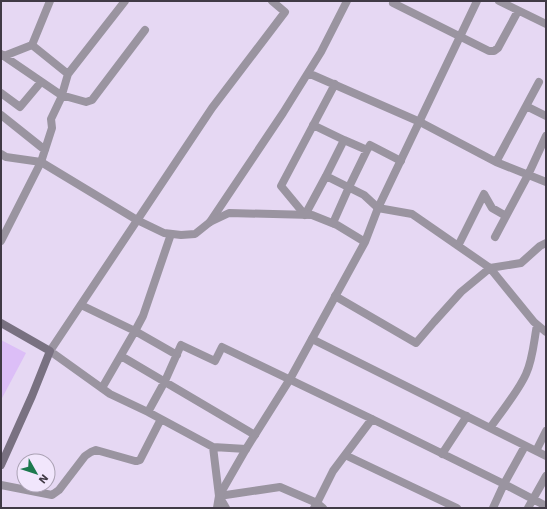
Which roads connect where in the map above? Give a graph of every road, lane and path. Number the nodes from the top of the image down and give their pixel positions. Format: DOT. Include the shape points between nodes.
graph roads {
  1 [pos="50,1"];
  2 [pos="125,1"];
  3 [pos="272,1"];
  4 [pos="347,1"];
  5 [pos="477,1"];
  6 [pos="499,1"];
  7 [pos="393,3"];
  8 [pos="518,11"];
  9 [pos="546,24"];
  10 [pos="145,30"];
  11 [pos="460,36"];
  12 [pos="32,45"];
  13 [pos="2,55"];
  14 [pos="308,73"];
  15 [pos="68,74"];
  16 [pos="41,82"];
  17 [pos="539,82"];
  18 [pos="335,84"];
  19 [pos="1,93"];
  20 [pos="61,95"];
  21 [pos="526,106"];
  22 [pos="1,115"];
  23 [pos="546,116"];
  24 [pos="420,122"];
  25 [pos="314,125"];
  26 [pos="546,136"];
  27 [pos="344,140"];
  28 [pos="45,150"];
  29 [pos="367,150"];
  30 [pos="1,154"];
  31 [pos="401,161"];
  32 [pos="41,162"];
  33 [pos="496,162"];
  34 [pos="528,175"];
  35 [pos="326,176"];
  36 [pos="546,182"];
  37 [pos="348,187"];
  38 [pos="378,208"];
  39 [pos="305,215"];
  40 [pos="506,216"];
  41 [pos="137,220"];
  42 [pos="210,222"];
  43 [pos="333,223"];
  44 [pos="171,234"];
  45 [pos="494,237"];
  46 [pos="1,241"];
  47 [pos="365,242"];
  48 [pos="546,243"];
  49 [pos="458,246"];
  50 [pos="490,268"];
  51 [pos="335,296"];
  52 [pos="81,305"];
  53 [pos="1,323"];
  54 [pos="537,325"];
  55 [pos="135,331"];
  56 [pos="546,332"];
  57 [pos="312,339"];
  58 [pos="50,351"];
  59 [pos="177,355"];
  60 [pos="121,356"];
  61 [pos="290,379"];
  62 [pos="165,381"];
  63 [pos="102,388"];
  64 [pos="148,412"];
  65 [pos="467,416"];
  66 [pos="372,419"];
  67 [pos="161,420"];
  68 [pos="490,428"];
  69 [pos="546,430"];
  70 [pos="255,435"];
  71 [pos="526,446"];
  72 [pos="213,447"];
  73 [pos="246,449"];
  74 [pos="536,451"];
  75 [pos="442,454"];
  76 [pos="345,455"];
  77 [pos="546,456"];
  78 [pos="1,465"];
  79 [pos="546,476"];
  80 [pos="1,484"];
  81 [pos="504,484"];
  82 [pos="219,496"];
  83 [pos="533,499"];
  84 [pos="318,506"];
  85 [pos="546,506"];
  86 [pos="217,508"];
  87 [pos="226,508"];
  88 [pos="456,508"];
  89 [pos="493,508"];
  90 [pos="528,508"];
  1 -- 12 [label="street"];
  2 -- 15 [label="street"];
  3 -- 41 [label="street" via="285,12 212,108"];
  4 -- 14 [label="street"];
  5 -- 11 [label="street"];
  6 -- 8 [label="street"];
  7 -- 11 [label="street"];
  8 -- 9 [label="street"];
  8 -- 11 [label="street" via="494,51 489,51"];
  10 -- 20 [label="street" via="92,100 86,102"];
  11 -- 24 [label="street"];
  12 -- 13 [label="street"];
  12 -- 15 [label="street"];
  13 -- 16 [label="street"];
  14 -- 18 [label="street"];
  14 -- 42 [label="street"];
  15 -- 20 [label="street"];
  16 -- 19 [label="street" via="20,106"];
  16 -- 20 [label="street"];
  17 -- 21 [label="street"];
  18 -- 24 [label="street"];
  18 -- 25 [label="street"];
  20 -- 28 [label="street" via="51,119 52,128"];
  21 -- 23 [label="street"];
  21 -- 33 [label="street"];
  22 -- 28 [label="street"];
  24 -- 31 [label="street"];
  24 -- 33 [label="street"];
  25 -- 27 [label="street"];
  25 -- 39 [label="street" via="281,186"];
  26 -- 34 [label="street"];
  27 -- 29 [label="street"];
  27 -- 35 [label="street"];
  28 -- 32 [label="street"];
  29 -- 31 [label="street" via="370,145"];
  29 -- 37 [label="street"];
  30 -- 32 [label="street"];
  31 -- 38 [label="street"];
  32 -- 41 [label="street"];
  32 -- 46 [label="street"];
  33 -- 34 [label="street"];
  34 -- 36 [label="street"];
  34 -- 40 [label="street"];
  35 -- 37 [label="street"];
  35 -- 39 [label="street"];
  37 -- 38 [label="street" via="364,195"];
  37 -- 43 [label="street"];
  38 -- 47 [label="street"];
  38 -- 49 [label="street" via="412,214"];
  39 -- 42 [label="street" via="229,213"];
  39 -- 43 [label="street"];
  40 -- 45 [label="street"];
  40 -- 49 [label="street" via="492,208 484,194"];
  41 -- 44 [label="street"];
  41 -- 52 [label="street"];
  42 -- 44 [label="street" via="194,234"];
  43 -- 47 [label="street"];
  44 -- 55 [label="street" via="143,316"];
  47 -- 51 [label="street"];
  48 -- 50 [label="street" via="521,263"];
  49 -- 50 [label="street"];
  50 -- 51 [label="street" via="461,292 416,343"];
  50 -- 54 [label="street"];
  51 -- 57 [label="street"];
  52 -- 55 [label="street"];
  52 -- 58 [label="street"];
  53 -- 58 [label="main road"];
  54 -- 56 [label="street"];
  54 -- 68 [label="street" via="526,373"];
  55 -- 59 [label="street"];
  55 -- 60 [label="street"];
  57 -- 61 [label="street"];
  57 -- 65 [label="street"];
  58 -- 63 [label="street"];
  58 -- 78 [label="main road"];
  59 -- 61 [label="street" via="181,345 215,361 222,347"];
  59 -- 62 [label="street"];
  60 -- 62 [label="street"];
  60 -- 63 [label="street"];
  61 -- 66 [label="street"];
  61 -- 70 [label="street"];
  62 -- 64 [label="street"];
  62 -- 70 [label="street"];
  63 -- 64 [label="street"];
  64 -- 67 [label="street"];
  65 -- 68 [label="street"];
  65 -- 75 [label="street"];
  66 -- 75 [label="street"];
  66 -- 76 [label="street"];
  67 -- 72 [label="street"];
  67 -- 80 [label="street" via="140,460 134,461 96,450 85,456 59,490 52,495"];
  68 -- 71 [label="street"];
  69 -- 74 [label="street"];
  70 -- 73 [label="street"];
  71 -- 74 [label="street"];
  71 -- 81 [label="street"];
  72 -- 73 [label="street"];
  72 -- 82 [label="street"];
  73 -- 82 [label="street"];
  74 -- 77 [label="street"];
  75 -- 81 [label="street"];
  76 -- 84 [label="street" via="333,471"];
  76 -- 88 [label="street"];
  79 -- 83 [label="street"];
  81 -- 83 [label="street"];
  81 -- 89 [label="street"];
  82 -- 84 [label="street" via="280,487"];
  82 -- 86 [label="street"];
  82 -- 87 [label="street"];
  83 -- 85 [label="street"];
  83 -- 90 [label="street"];
}
